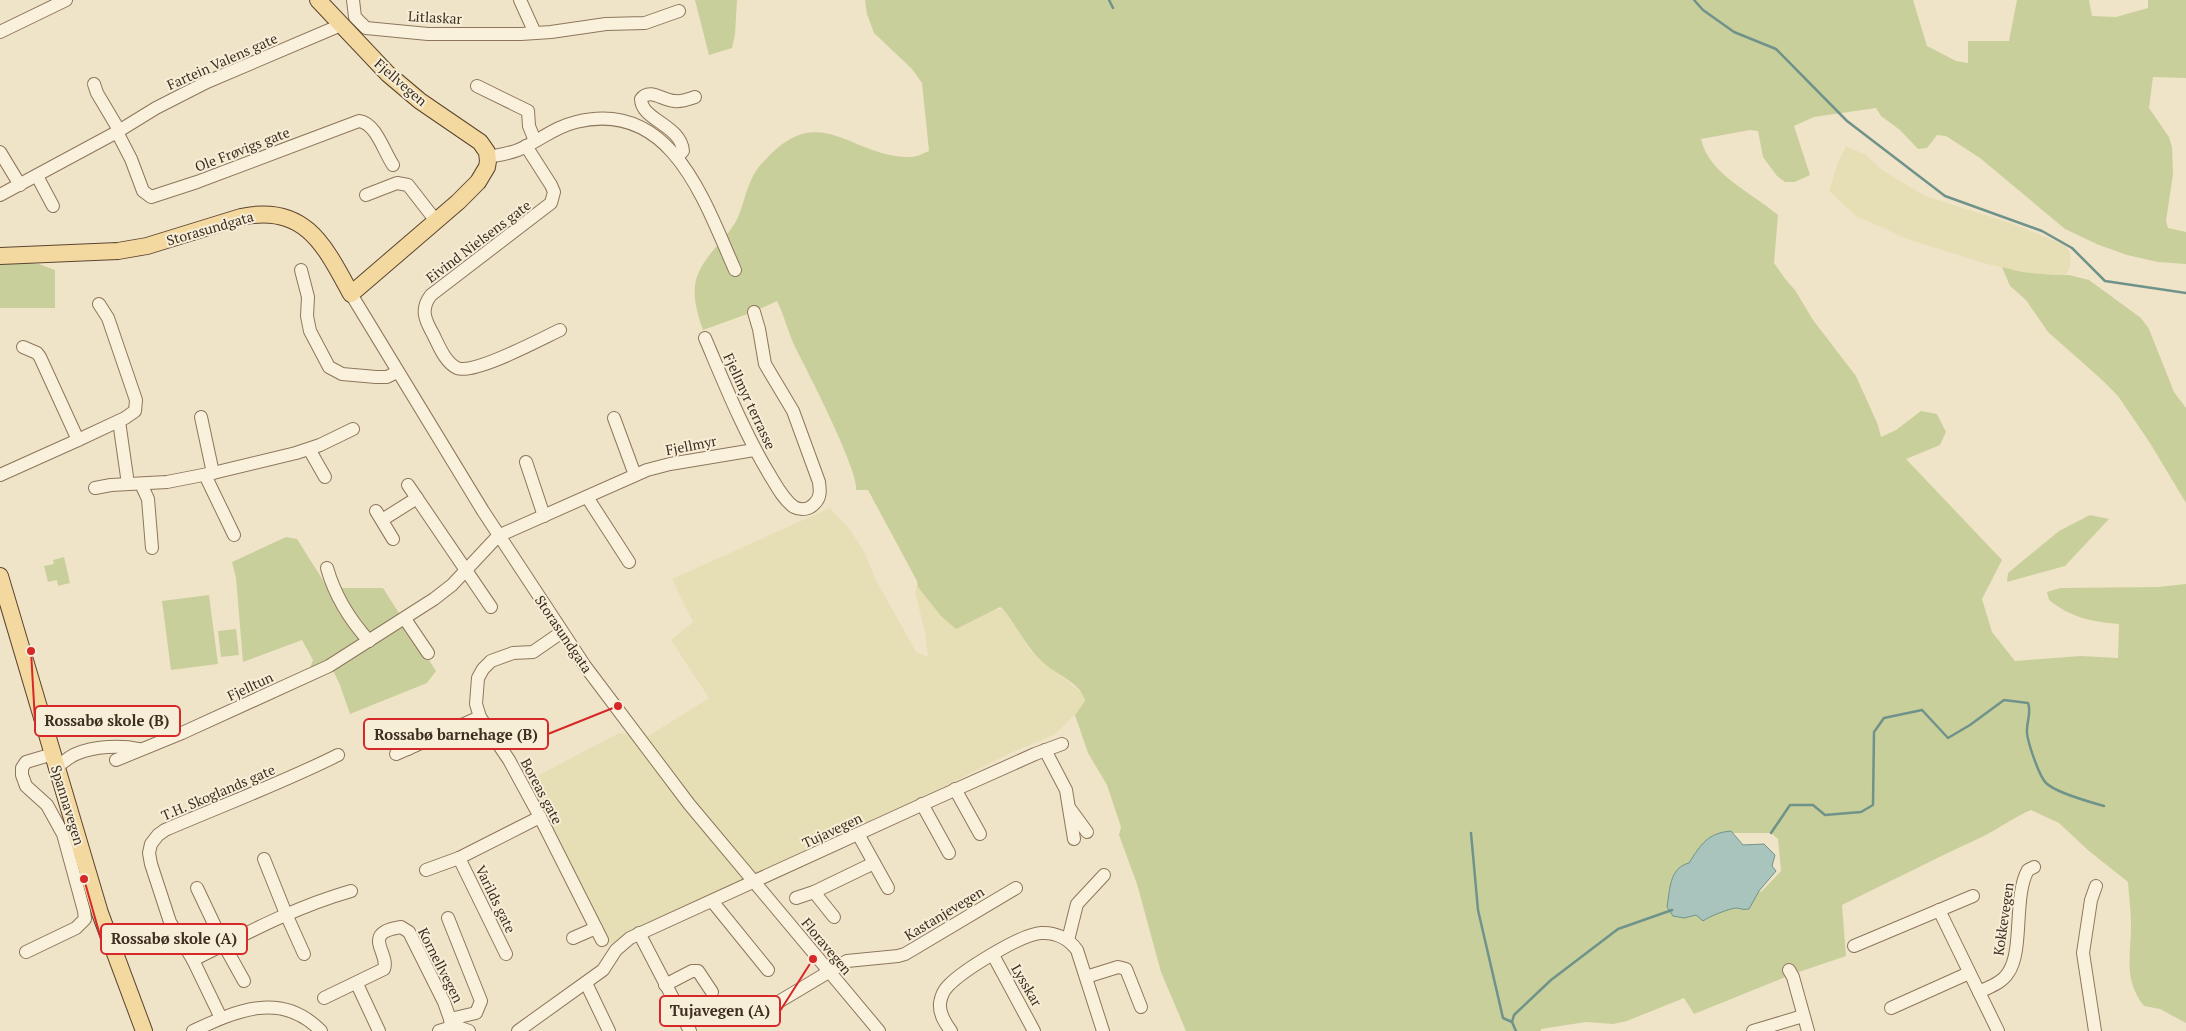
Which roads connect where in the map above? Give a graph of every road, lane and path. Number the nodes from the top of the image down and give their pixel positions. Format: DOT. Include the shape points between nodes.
graph roads {
  1 [pos="66,0"];
  2 [pos="318,0"];
  3 [pos="353,0"];
  4 [pos="520,0"];
  5 [pos="679,11"];
  6 [pos="340,25"];
  7 [pos="0,32"];
  8 [pos="535,33"];
  9 [pos="94,84"];
  10 [pos="477,86"];
  11 [pos="695,97"];
  12 [pos="118,131"];
  13 [pos="531,143"];
  14 [pos="0,152"];
  15 [pos="678,156"];
  16 [pos="488,157"];
  17 [pos="393,165"];
  18 [pos="37,176"];
  19 [pos="20,185"];
  20 [pos="0,195"];
  21 [pos="366,195"];
  22 [pos="53,206"];
  23 [pos="436,221"];
  24 [pos="0,256"];
  25 [pos="301,270"];
  26 [pos="736,270"];
  27 [pos="351,294"];
  28 [pos="99,304"];
  29 [pos="754,312"];
  30 [pos="560,330"];
  31 [pos="705,338"];
  32 [pos="23,347"];
  33 [pos="397,372"];
  34 [pos="202,417"];
  35 [pos="614,418"];
  36 [pos="119,421"];
  37 [pos="353,429"];
  38 [pos="78,440"];
  39 [pos="309,449"];
  40 [pos="754,450"];
  41 [pos="526,462"];
  42 [pos="1,473"];
  43 [pos="209,474"];
  44 [pos="635,475"];
  45 [pos="325,477"];
  46 [pos="128,484"];
  47 [pos="141,484"];
  48 [pos="408,485"];
  49 [pos="95,488"];
  50 [pos="587,497"];
  51 [pos="417,498"];
  52 [pos="544,516"];
  53 [pos="234,535"];
  54 [pos="498,536"];
  55 [pos="393,539"];
  56 [pos="152,548"];
  57 [pos="629,562"];
  58 [pos="327,568"];
  59 [pos="466,571"];
  60 [pos="0,576"];
  61 [pos="491,607"];
  62 [pos="405,619"];
  63 [pos="562,632"];
  64 [pos="369,641"];
  65 [pos="428,653"];
  66 [pos="480,717"];
  67 [pos="402,733"];
  68 [pos="1062,744"];
  69 [pos="139,749"];
  70 [pos="1045,750"];
  71 [pos="338,755"];
  72 [pos="55,760"];
  73 [pos="116,760"];
  74 [pos="955,790"];
  75 [pos="922,804"];
  76 [pos="1071,810"];
  77 [pos="540,817"];
  78 [pos="1086,832"];
  79 [pos="858,834"];
  80 [pos="980,834"];
  81 [pos="1074,839"];
  82 [pos="949,853"];
  83 [pos="459,858"];
  84 [pos="264,859"];
  85 [pos="874,863"];
  86 [pos="2034,867"];
  87 [pos="426,870"];
  88 [pos="1104,875"];
  89 [pos="753,881"];
  90 [pos="2096,886"];
  91 [pos="197,888"];
  92 [pos="888,888"];
  93 [pos="1016,888"];
  94 [pos="351,891"];
  95 [pos="814,892"];
  96 [pos="1973,896"];
  97 [pos="796,898"];
  98 [pos="712,902"];
  99 [pos="1939,910"];
  100 [pos="286,914"];
  101 [pos="834,917"];
  102 [pos="448,918"];
  103 [pos="596,928"];
  104 [pos="639,934"];
  105 [pos="573,938"];
  106 [pos="602,940"];
  107 [pos="1068,940"];
  108 [pos="224,944"];
  109 [pos="1854,946"];
  110 [pos="26,952"];
  111 [pos="304,954"];
  112 [pos="506,954"];
  113 [pos="993,955"];
  114 [pos="193,960"];
  115 [pos="768,970"];
  116 [pos="1789,970"];
  117 [pos="827,971"];
  118 [pos="1969,973"];
  119 [pos="1086,977"];
  120 [pos="244,980"];
  121 [pos="586,983"];
  122 [pos="357,984"];
  123 [pos="665,985"];
  124 [pos="712,992"];
  125 [pos="1979,992"];
  126 [pos="324,998"];
  127 [pos="1141,1007"];
  128 [pos="1891,1008"];
  129 [pos="756,1016"];
  130 [pos="1803,1016"];
  131 [pos="221,1018"];
  132 [pos="536,1019"];
  133 [pos="450,1027"];
  134 [pos="200,1029"];
  135 [pos="689,1029"];
  136 [pos="144,1031"];
  137 [pos="321,1031"];
  138 [pos="379,1031"];
  139 [pos="468,1031"];
  140 [pos="518,1031"];
  141 [pos="541,1031"];
  142 [pos="609,1031"];
  143 [pos="879,1031"];
  144 [pos="951,1031"];
  145 [pos="1034,1031"];
  146 [pos="1103,1031"];
  147 [pos="1753,1031"];
  148 [pos="1808,1031"];
  149 [pos="1998,1031"];
  150 [pos="2095,1031"];
  1 -- 7 [label="street"];
  2 -- 6 [label="main road, Fjellvegen"];
  3 -- 8 [label="street, Litlaskar" via="355,17 366,28 428,34"];
  4 -- 8 [label="street"];
  5 -- 8 [label="street, Litlaskar" via="645,23 606,24"];
  6 -- 12 [label="street, Fartein Valens gate" via="207,82"];
  6 -- 16 [label="main road, Fjellvegen" via="420,101 480,142"];
  9 -- 12 [label="street"];
  10 -- 13 [label="street" via="528,111"];
  11 -- 15 [label="street" via="676,101 647,94 642,99 646,110 680,138 683,151"];
  12 -- 17 [label="street, Ole Frøvigs gate" via="143,191 151,197 359,121 371,126"];
  12 -- 18 [label="street, Fartein Valens gate"];
  13 -- 15 [label="street" via="576,122 605,119 644,129"];
  13 -- 16 [label="street" via="512,152"];
  13 -- 30 [label="street, Eivind Nielsens gate" via="554,194 551,203 431,295 424,315 446,359 463,370 484,365"];
  14 -- 19 [label="street"];
  15 -- 26 [label="street" via="698,187"];
  16 -- 23 [label="main road" via="487,167 478,182"];
  18 -- 19 [label="street, Fartein Valens gate"];
  18 -- 22 [label="street"];
  19 -- 20 [label="street, Fartein Valens gate"];
  21 -- 23 [label="street" via="397,183 408,185"];
  23 -- 27 [label="main road"];
  24 -- 27 [label="main road, Storasundgata" via="118,251 147,246 253,214 276,214 302,224 313,233"];
  25 -- 33 [label="street" via="308,297 310,331 329,367 342,374 376,377"];
  27 -- 33 [label="street, Storasundgata"];
  28 -- 36 [label="street" via="108,318 136,400 135,411"];
  29 -- 40 [label="street, Fjellmyr terrasse" via="765,364 793,411 819,482 821,492 818,501 804,509 787,501"];
  31 -- 40 [label="street, Fjellmyr terrasse"];
  32 -- 38 [label="street" via="37,352 40,357"];
  33 -- 54 [label="street, Storasundgata"];
  34 -- 43 [label="street"];
  35 -- 44 [label="street"];
  36 -- 38 [label="street"];
  36 -- 46 [label="street"];
  37 -- 39 [label="street"];
  38 -- 42 [label="street"];
  39 -- 43 [label="street"];
  39 -- 45 [label="street"];
  40 -- 44 [label="street, Fjellmyr" via="670,464"];
  41 -- 52 [label="street"];
  43 -- 47 [label="street"];
  43 -- 53 [label="street"];
  44 -- 50 [label="street, Fjellmyr"];
  46 -- 47 [label="street"];
  46 -- 49 [label="street"];
  47 -- 56 [label="street" via="148,499"];
  48 -- 51 [label="street"];
  50 -- 52 [label="street, Fjellmyr"];
  50 -- 57 [label="street"];
  51 -- 55 [label="street" via="379,516"];
  51 -- 59 [label="street"];
  52 -- 54 [label="street, Fjellmyr"];
  54 -- 59 [label="street, Fjelltun"];
  54 -- 63 [label="street, Storasundgata"];
  58 -- 64 [label="street" via="341,604"];
  59 -- 61 [label="street"];
  59 -- 62 [label="street, Fjelltun" via="434,600"];
  60 -- 72 [label="main road, Spannavegen"];
  62 -- 64 [label="street, Fjelltun"];
  62 -- 65 [label="street"];
  63 -- 66 [label="street, Boreas gate" via="533,652 503,655 483,669 476,691"];
  63 -- 89 [label="street, Storasundgata" via="671,781"];
  64 -- 69 [label="street, Fjelltun" via="329,666 182,734"];
  66 -- 67 [label="street" via="402,751"];
  66 -- 77 [label="street, Boreas gate" via="509,760"];
  68 -- 70 [label="street, Tujavegen"];
  69 -- 72 [label="street, Fjelltun" via="96,749"];
  69 -- 73 [label="street, Fjelltun"];
  70 -- 74 [label="street, Tujavegen"];
  70 -- 76 [label="street" via="1062,780"];
  71 -- 114 [label="street, T.H. Skoglands gate" via="165,830 153,840 149,858 162,901 177,936"];
  72 -- 110 [label="street, Fjelltun" via="26,762 22,775 26,786 47,805 63,834 84,919 76,928"];
  72 -- 136 [label="main road, Spannavegen" via="100,913"];
  74 -- 75 [label="street, Tujavegen"];
  74 -- 80 [label="street"];
  75 -- 79 [label="street, Tujavegen"];
  75 -- 82 [label="street"];
  76 -- 78 [label="street"];
  76 -- 81 [label="street"];
  77 -- 83 [label="street, Varilds gate"];
  77 -- 103 [label="street, Boreas gate"];
  79 -- 85 [label="street"];
  79 -- 89 [label="street, Tujavegen"];
  83 -- 87 [label="street, Varilds gate"];
  83 -- 112 [label="street, Varilds gate"];
  84 -- 100 [label="street"];
  85 -- 92 [label="street"];
  85 -- 95 [label="street"];
  86 -- 125 [label="street, Kokkevegen" via="2028,870 2022,884 2012,967 2002,980"];
  88 -- 107 [label="street" via="1077,904"];
  89 -- 98 [label="street, Tujavegen"];
  89 -- 117 [label="street, Floravegen"];
  90 -- 150 [label="street" via="2083,953"];
  91 -- 108 [label="street"];
  93 -- 117 [label="street, Kastanjevegen" via="906,954 854,959"];
  94 -- 100 [label="street"];
  95 -- 97 [label="street"];
  95 -- 101 [label="street"];
  96 -- 99 [label="street"];
  98 -- 104 [label="street, Tujavegen"];
  98 -- 115 [label="street"];
  99 -- 109 [label="street"];
  99 -- 118 [label="street"];
  100 -- 108 [label="street"];
  100 -- 111 [label="street"];
  102 -- 133 [label="street, Kornellvegen" via="481,1001 476,1012"];
  103 -- 105 [label="street"];
  103 -- 106 [label="street, Boreas gate"];
  104 -- 121 [label="street, Tujavegen" via="620,946 603,970"];
  104 -- 123 [label="street"];
  107 -- 113 [label="street, Lysskar" via="1051,934 1030,935"];
  107 -- 119 [label="street" via="1077,950"];
  108 -- 114 [label="street"];
  108 -- 120 [label="street"];
  113 -- 144 [label="street, Lysskar" via="955,979 944,990 940,1007"];
  113 -- 145 [label="street, Lysskar"];
  114 -- 131 [label="street, T.H. Skoglands gate"];
  116 -- 130 [label="street"];
  117 -- 129 [label="street, Kastanjevegen"];
  117 -- 143 [label="street, Floravegen"];
  118 -- 125 [label="street"];
  118 -- 128 [label="street"];
  119 -- 127 [label="street" via="1118,967 1126,969"];
  119 -- 146 [label="street"];
  121 -- 132 [label="street, Tujavegen"];
  121 -- 142 [label="street"];
  122 -- 126 [label="street, Kornellvegen"];
  122 -- 133 [label="street, Kornellvegen" via="384,969 378,941 387,931 401,927 409,932"];
  122 -- 138 [label="street"];
  123 -- 124 [label="street" via="698,971"];
  123 -- 135 [label="street"];
  125 -- 149 [label="street"];
  130 -- 147 [label="street"];
  130 -- 148 [label="street"];
  131 -- 134 [label="street"];
  131 -- 137 [label="street" via="242,1010 267,1007 294,1012"];
  132 -- 140 [label="street, Tujavegen"];
  132 -- 141 [label="street"];
  133 -- 139 [label="street"];
}
